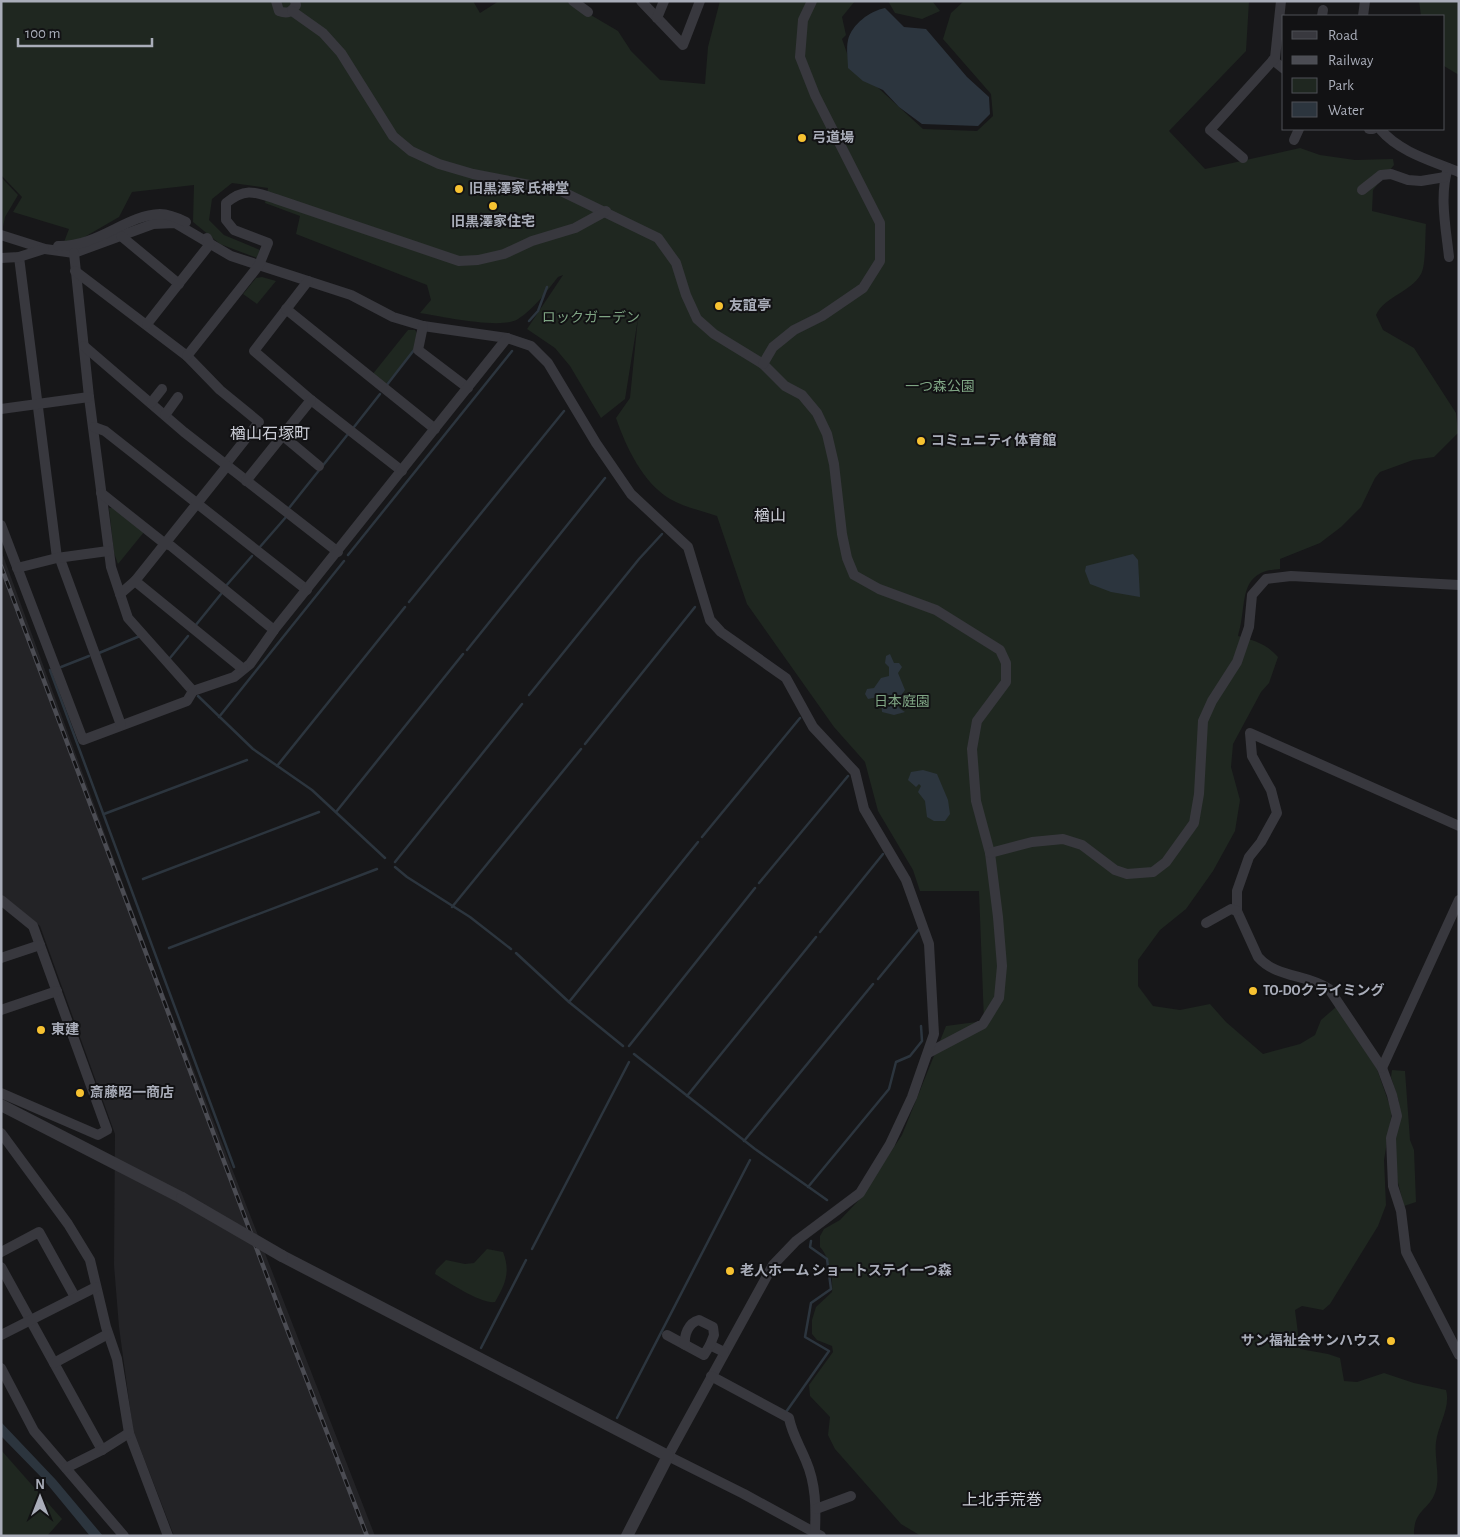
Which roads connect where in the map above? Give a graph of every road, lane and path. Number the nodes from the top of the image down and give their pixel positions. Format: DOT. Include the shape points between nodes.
graph roads {
  1 [pos="276,1"];
  2 [pos="573,1"];
  3 [pos="641,1"];
  4 [pos="664,1"];
  5 [pos="700,1"];
  6 [pos="812,1"];
  7 [pos="1281,1"];
  8 [pos="1365,1"];
  9 [pos="294,6"];
  10 [pos="588,12"];
  11 [pos="1363,15"];
  12 [pos="657,18"];
  13 [pos="1281,31"];
  14 [pos="1273,60"];
  15 [pos="1282,67"];
  16 [pos="1299,130"];
  17 [pos="1381,130"];
  18 [pos="1294,140"];
  19 [pos="1243,158"];
  20 [pos="1446,172"];
  21 [pos="1459,172"];
  22 [pos="1362,190"];
  23 [pos="606,211"];
  24 [pos="1,235"];
  25 [pos="121,236"];
  26 [pos="14,239"];
  27 [pos="210,244"];
  28 [pos="44,248"];
  29 [pos="74,253"];
  30 [pos="19,257"];
  31 [pos="1449,257"];
  32 [pos="1,258"];
  33 [pos="259,265"];
  34 [pos="75,271"];
  35 [pos="308,281"];
  36 [pos="179,284"];
  37 [pos="286,309"];
  38 [pos="147,324"];
  39 [pos="423,326"];
  40 [pos="507,338"];
  41 [pos="84,346"];
  42 [pos="187,356"];
  43 [pos="763,364"];
  44 [pos="468,388"];
  45 [pos="162,389"];
  46 [pos="89,397"];
  47 [pos="178,397"];
  48 [pos="311,400"];
  49 [pos="151,404"];
  50 [pos="36,405"];
  51 [pos="1,409"];
  52 [pos="165,416"];
  53 [pos="94,427"];
  54 [pos="435,430"];
  55 [pos="282,435"];
  56 [pos="226,465"];
  57 [pos="319,466"];
  58 [pos="402,471"];
  59 [pos="246,481"];
  60 [pos="101,493"];
  61 [pos="198,503"];
  62 [pos="1,525"];
  63 [pos="164,543"];
  64 [pos="108,551"];
  65 [pos="338,552"];
  66 [pos="58,559"];
  67 [pos="17,568"];
  68 [pos="135,582"];
  69 [pos="1459,585"];
  70 [pos="307,590"];
  71 [pos="120,594"];
  72 [pos="274,630"];
  73 [pos="244,670"];
  74 [pos="193,691"];
  75 [pos="121,725"];
  76 [pos="1459,826"];
  77 [pos="990,853"];
  78 [pos="1,900"];
  79 [pos="1459,900"];
  80 [pos="1238,911"];
  81 [pos="1206,924"];
  82 [pos="40,945"];
  83 [pos="1,958"];
  84 [pos="57,991"];
  85 [pos="1,1010"];
  86 [pos="928,1053"];
  87 [pos="1382,1068"];
  88 [pos="1,1093"];
  89 [pos="1,1105"];
  90 [pos="3,1139"];
  91 [pos="1,1252"];
  92 [pos="1,1267"];
  93 [pos="96,1287"];
  94 [pos="76,1297"];
  95 [pos="31,1320"];
  96 [pos="108,1334"];
  97 [pos="1,1335"];
  98 [pos="667,1335"];
  99 [pos="686,1345"];
  100 [pos="710,1345"];
  101 [pos="724,1352"];
  102 [pos="1459,1355"];
  103 [pos="54,1363"];
  104 [pos="1,1368"];
  105 [pos="711,1376"];
  106 [pos="129,1433"];
  107 [pos="102,1450"];
  108 [pos="668,1456"];
  109 [pos="66,1468"];
  110 [pos="851,1496"];
  111 [pos="816,1509"];
  112 [pos="818,1534"];
  113 [pos="124,1536"];
  114 [pos="168,1536"];
  115 [pos="627,1536"];
  1 -- 9 [label="street" via="278,11 285,13"];
  2 -- 10 [label="street"];
  3 -- 12 [label="street"];
  4 -- 12 [label="street"];
  5 -- 12 [label="street" via="683,45"];
  6 -- 43 [label="street" via="803,20 800,57 815,95 880,222 880,261 863,288 822,316 794,330 773,347"];
  7 -- 13 [label="street"];
  8 -- 11 [label="street"];
  9 -- 23 [label="street" via="341,53 383,123 411,151 473,174 561,191"];
  13 -- 14 [label="street"];
  14 -- 15 [label="street"];
  14 -- 19 [label="street" via="1210,130"];
  16 -- 18 [label="street"];
  17 -- 20 [label="street" via="1390,140"];
  20 -- 21 [label="street"];
  20 -- 22 [label="street" via="1421,180 1408,180 1391,174 1380,176"];
  20 -- 31 [label="street" via="1445,218"];
  23 -- 33 [label="street" via="575,228 532,241 504,254 459,261 276,198 254,192 237,194 226,203 226,220 234,230 268,243"];
  23 -- 43 [label="street" via="658,238 676,263 697,319 714,334"];
  24 -- 26 [label="street"];
  25 -- 27 [label="street" via="153,224 175,223"];
  25 -- 29 [label="street"];
  25 -- 36 [label="street"];
  26 -- 27 [label="street" via="75,246 148,216 161,214 174,216 202,230"];
  26 -- 28 [label="street"];
  27 -- 33 [label="street" via="231,256"];
  27 -- 36 [label="street"];
  28 -- 29 [label="street"];
  28 -- 30 [label="street"];
  29 -- 34 [label="street"];
  30 -- 32 [label="street"];
  30 -- 50 [label="street"];
  33 -- 35 [label="street"];
  33 -- 42 [label="street"];
  34 -- 38 [label="street"];
  34 -- 41 [label="street"];
  35 -- 37 [label="street"];
  35 -- 39 [label="street" via="351,295 393,317"];
  36 -- 38 [label="street"];
  37 -- 48 [label="street" via="254,350"];
  37 -- 54 [label="street"];
  38 -- 42 [label="street"];
  39 -- 40 [label="street"];
  39 -- 44 [label="street" via="418,350"];
  40 -- 44 [label="street"];
  40 -- 86 [label="street" via="531,346 548,363 631,494 688,547 710,620 721,632 786,678 813,727 855,772 864,809 906,880 929,944 934,1034"];
  41 -- 46 [label="street"];
  41 -- 49 [label="street"];
  42 -- 56 [label="street" via="220,390 259,422"];
  43 -- 77 [label="street" via="785,386 802,396 817,413 827,434 842,534 854,575 879,589 936,610 1000,650 1006,663 1006,682 977,721 972,749 976,801"];
  44 -- 54 [label="street"];
  45 -- 49 [label="street"];
  46 -- 50 [label="street"];
  46 -- 53 [label="street"];
  47 -- 52 [label="street"];
  48 -- 55 [label="street"];
  48 -- 58 [label="street"];
  49 -- 52 [label="street"];
  50 -- 51 [label="street"];
  50 -- 66 [label="street"];
  52 -- 56 [label="street"];
  53 -- 60 [label="street"];
  53 -- 61 [label="street" via="105,431"];
  54 -- 58 [label="street"];
  55 -- 57 [label="street"];
  55 -- 59 [label="street"];
  56 -- 59 [label="street"];
  56 -- 61 [label="street"];
  58 -- 65 [label="street"];
  59 -- 65 [label="street"];
  60 -- 63 [label="street"];
  60 -- 64 [label="street"];
  61 -- 63 [label="street"];
  61 -- 70 [label="street"];
  62 -- 67 [label="street"];
  63 -- 68 [label="street"];
  63 -- 72 [label="street"];
  64 -- 66 [label="street"];
  64 -- 71 [label="street"];
  65 -- 70 [label="street"];
  66 -- 67 [label="street"];
  66 -- 75 [label="street"];
  67 -- 75 [label="street" via="83,740"];
  68 -- 71 [label="street"];
  68 -- 73 [label="street"];
  69 -- 77 [label="street" via="1319,577 1266,578 1252,595 1249,628 1237,662 1203,721 1194,823 1166,862 1153,872 1127,874 1115,870 1082,845 1063,839 1032,842"];
  70 -- 72 [label="street"];
  71 -- 74 [label="street" via="128,618"];
  72 -- 73 [label="street"];
  73 -- 74 [label="street" via="234,677"];
  74 -- 75 [label="street" via="187,701"];
  76 -- 80 [label="street" via="1250,733 1252,756 1272,790 1277,813 1249,857 1237,891"];
  77 -- 86 [label="street" via="1002,966 999,998 983,1024"];
  78 -- 82 [label="street" via="33,926"];
  79 -- 87 [label="street"];
  80 -- 81 [label="street" via="1231,909"];
  80 -- 87 [label="street" via="1264,964 1329,989"];
  82 -- 83 [label="street"];
  82 -- 84 [label="street"];
  84 -- 85 [label="street"];
  84 -- 88 [label="street" via="107,1130 98,1135"];
  86 -- 101 [label="street" via="890,1144 860,1192 796,1241 773,1265"];
  87 -- 102 [label="street" via="1396,1110 1391,1138 1392,1186 1401,1211 1406,1252"];
  89 -- 108 [label="street, bridge" via="182,1198 282,1256"];
  90 -- 93 [label="street" via="82,1245 90,1260"];
  91 -- 94 [label="street" via="39,1232"];
  92 -- 95 [label="street"];
  93 -- 94 [label="street"];
  93 -- 96 [label="street"];
  94 -- 95 [label="street"];
  95 -- 97 [label="street"];
  95 -- 103 [label="street"];
  96 -- 103 [label="street"];
  96 -- 106 [label="street" via="117,1360"];
  98 -- 99 [label="street"];
  99 -- 100 [label="street" via="704,1355"];
  99 -- 100 [label="street" via="690,1326 699,1320 713,1327"];
  100 -- 101 [label="street"];
  101 -- 105 [label="street"];
  103 -- 107 [label="street"];
  104 -- 109 [label="street" via="34,1431"];
  105 -- 108 [label="street"];
  105 -- 111 [label="street" via="789,1418 791,1431 807,1463"];
  106 -- 107 [label="street"];
  106 -- 114 [label="street"];
  107 -- 109 [label="street"];
  108 -- 112 [label="street"];
  108 -- 115 [label="street"];
  109 -- 113 [label="street"];
  110 -- 111 [label="street"];
  111 -- 112 [label="street"];
}
